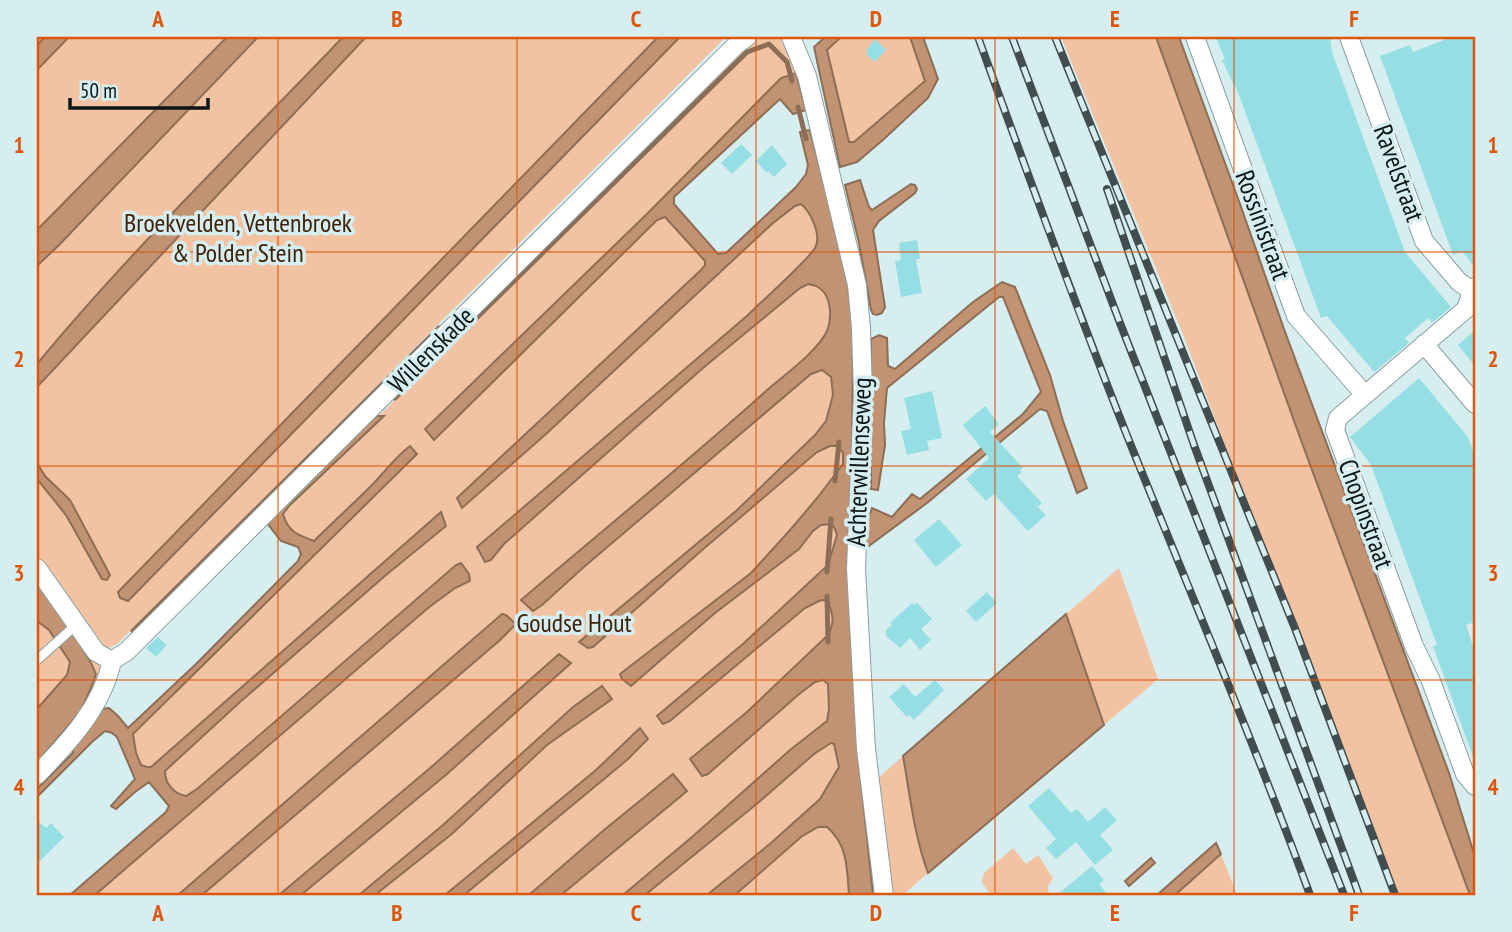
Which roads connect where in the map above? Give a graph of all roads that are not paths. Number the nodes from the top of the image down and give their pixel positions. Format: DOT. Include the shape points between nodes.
graph roads {
  1 [pos="747,37"];
  2 [pos="791,37"];
  3 [pos="1195,37"];
  4 [pos="1353,38"];
  5 [pos="1474,289"];
  6 [pos="1424,344"];
  7 [pos="1365,395"];
  8 [pos="1475,404"];
  9 [pos="37,568"];
  10 [pos="74,627"];
  11 [pos="37,660"];
  12 [pos="112,661"];
  13 [pos="37,775"];
  14 [pos="1475,786"];
  15 [pos="884,895"];
  1 -- 12 [label="street, Willenskade" via="127,652"];
  2 -- 15 [label="street, Achterwillenseweg" via="807,76 857,285 863,396 856,569 866,749"];
  3 -- 7 [label="street, Rossinistraat" via="1296,316"];
  4 -- 5 [label="street, Ravelstraat" via="1424,241 1459,282"];
  5 -- 6 [label="street, Chopinstraat" via="1466,309"];
  6 -- 7 [label="street, Chopinstraat"];
  6 -- 8 [label="street"];
  7 -- 14 [label="street, Chopinstraat" via="1338,418 1335,430 1413,646 1432,681 1465,774"];
  9 -- 10 [label="street"];
  10 -- 11 [label="lane"];
  10 -- 12 [label="street" via="96,652"];
  12 -- 13 [label="street" via="93,709"];
}
